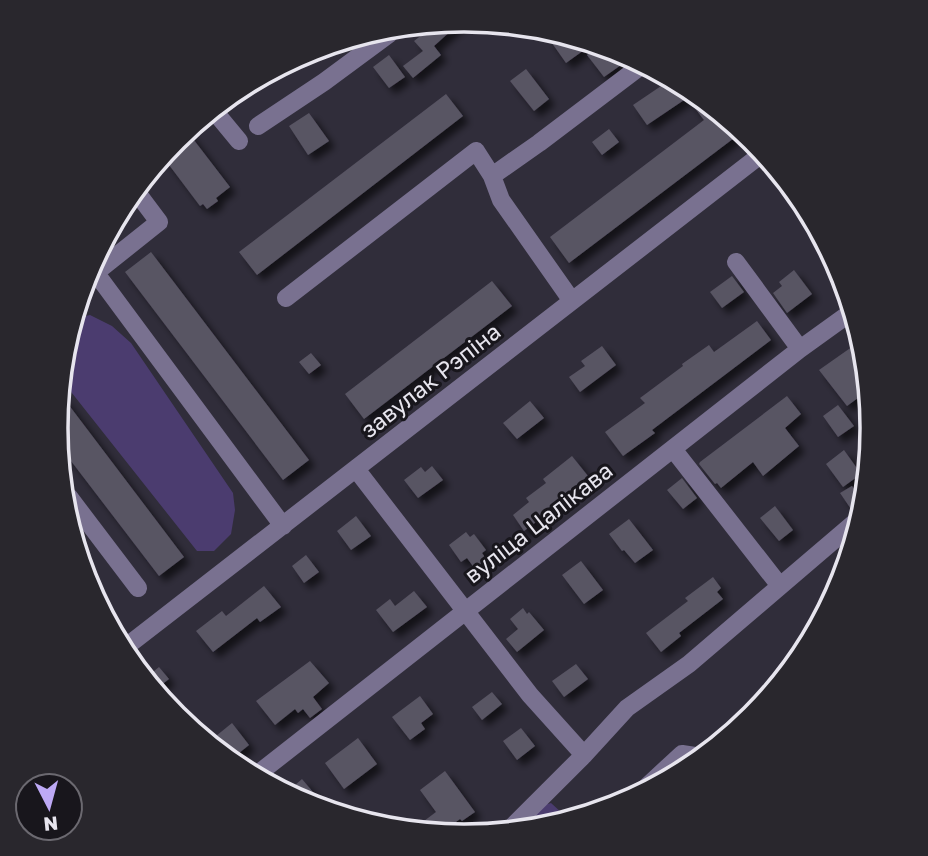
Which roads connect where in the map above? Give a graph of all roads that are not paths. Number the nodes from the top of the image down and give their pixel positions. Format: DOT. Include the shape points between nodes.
graph roads {
  1 [pos="380,41"];
  2 [pos="635,70"];
  3 [pos="219,117"];
  4 [pos="258,126"];
  5 [pos="239,141"];
  6 [pos="755,159"];
  7 [pos="492,176"];
  8 [pos="141,198"];
  9 [pos="736,262"];
  10 [pos="102,268"];
  11 [pos="95,284"];
  12 [pos="286,298"];
  13 [pos="572,301"];
  14 [pos="844,317"];
  15 [pos="800,349"];
  16 [pos="673,449"];
  17 [pos="356,469"];
  18 [pos="75,505"];
  19 [pos="283,526"];
  20 [pos="848,528"];
  21 [pos="780,586"];
  22 [pos="138,589"];
  23 [pos="465,610"];
  24 [pos="131,643"];
  25 [pos="584,755"];
  26 [pos="688,755"];
  27 [pos="666,768"];
  28 [pos="263,769"];
  29 [pos="518,821"];
  1 -- 4 [label="street"];
  2 -- 7 [label="street"];
  3 -- 5 [label="street"];
  6 -- 13 [label="street, завулак Рэпіна"];
  7 -- 12 [label="street" via="475,151"];
  7 -- 13 [label="street" via="501,200"];
  8 -- 10 [label="street" via="159,222"];
  9 -- 15 [label="street"];
  11 -- 19 [label="street"];
  13 -- 17 [label="street, завулак Рэпіна"];
  14 -- 15 [label="street, вуліца Цалікава"];
  15 -- 16 [label="street, вуліца Цалікава"];
  16 -- 21 [label="street"];
  16 -- 23 [label="street, вуліца Цалікава"];
  17 -- 19 [label="street, завулак Рэпіна"];
  17 -- 23 [label="street"];
  18 -- 22 [label="street"];
  19 -- 24 [label="street, завулак Рэпіна"];
  20 -- 21 [label="street"];
  21 -- 25 [label="street" via="689,664 627,708"];
  23 -- 25 [label="street" via="530,695"];
  23 -- 28 [label="street, вуліца Цалікава"];
  25 -- 29 [label="street"];
  26 -- 27 [label="street" via="682,754"];
}
